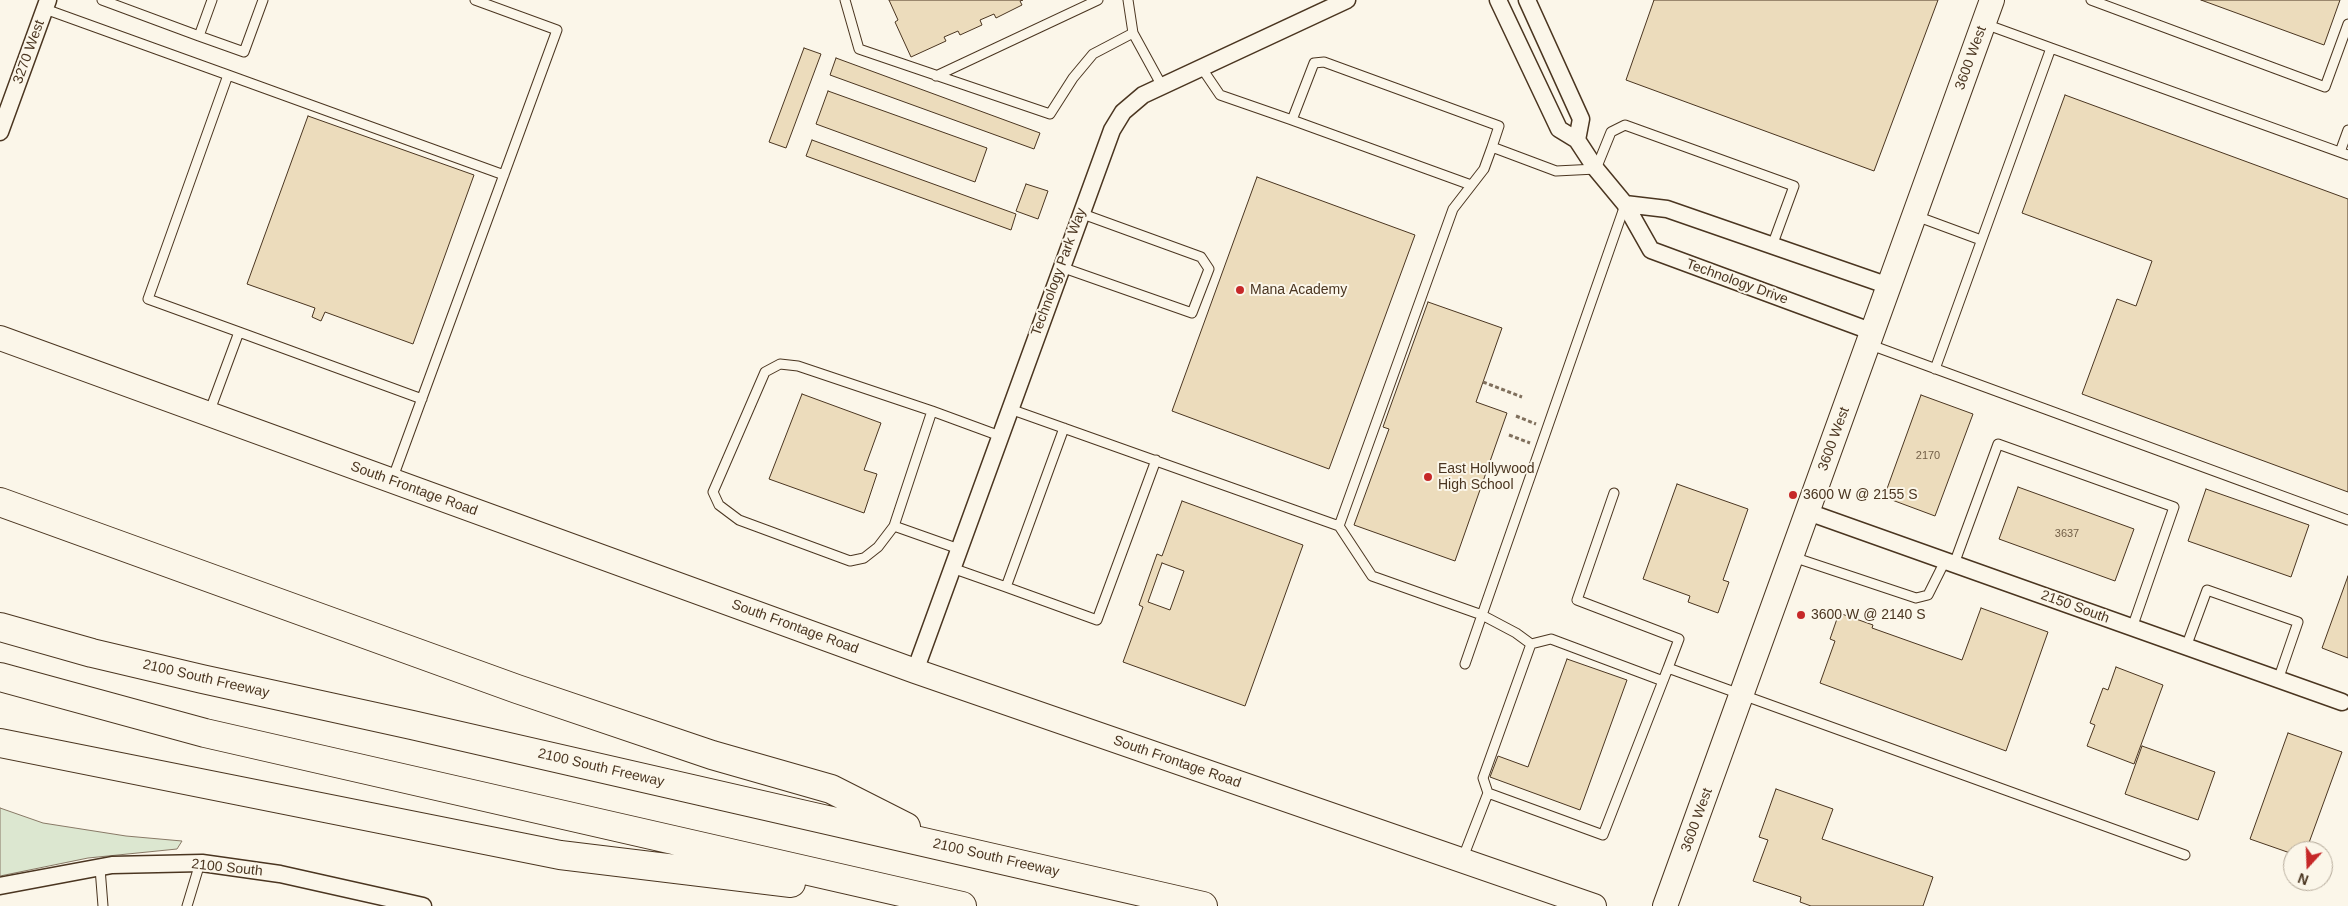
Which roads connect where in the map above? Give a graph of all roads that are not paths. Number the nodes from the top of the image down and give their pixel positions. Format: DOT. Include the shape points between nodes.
graph roads {
  1 [pos="102,0"];
  2 [pos="212,0"];
  3 [pos="264,0"];
  4 [pos="475,0"];
  5 [pos="844,0"];
  6 [pos="1098,0"];
  7 [pos="1128,0"];
  8 [pos="1347,0"];
  9 [pos="1498,0"];
  10 [pos="1527,0"];
  11 [pos="1992,0"];
  12 [pos="2091,0"];
  13 [pos="46,4"];
  14 [pos="1325,4"];
  15 [pos="1984,23"];
  16 [pos="2348,24"];
  17 [pos="1133,33"];
  18 [pos="199,36"];
  19 [pos="2052,48"];
  20 [pos="1201,67"];
  21 [pos="228,75"];
  22 [pos="936,76"];
  23 [pos="1162,86"];
  24 [pos="1292,120"];
  25 [pos="2348,130"];
  26 [pos="0,132"];
  27 [pos="1577,140"];
  28 [pos="1492,147"];
  29 [pos="2344,153"];
  30 [pos="1596,169"];
  31 [pos="504,175"];
  32 [pos="1471,184"];
  33 [pos="1625,204"];
  34 [pos="1080,213"];
  35 [pos="1914,216"];
  36 [pos="1982,240"];
  37 [pos="1772,246"];
  38 [pos="1061,267"];
  39 [pos="1889,286"];
  40 [pos="239,332"];
  41 [pos="0,338"];
  42 [pos="1870,338"];
  43 [pos="1935,369"];
  44 [pos="422,399"];
  45 [pos="1010,409"];
  46 [pos="932,412"];
  47 [pos="209,414"];
  48 [pos="1064,428"];
  49 [pos="1000,436"];
  50 [pos="1156,460"];
  51 [pos="392,480"];
  52 [pos="1614,493"];
  53 [pos="0,502"];
  54 [pos="1808,512"];
  55 [pos="2348,520"];
  56 [pos="894,526"];
  57 [pos="1339,526"];
  58 [pos="959,549"];
  59 [pos="1792,556"];
  60 [pos="1949,563"];
  61 [pos="952,568"];
  62 [pos="1006,587"];
  63 [pos="1482,616"];
  64 [pos="0,627"];
  65 [pos="2132,628"];
  66 [pos="1530,644"];
  67 [pos="2186,647"];
  68 [pos="1466,664"];
  69 [pos="1668,668"];
  70 [pos="915,671"];
  71 [pos="0,677"];
  72 [pos="2278,680"];
  73 [pos="1662,681"];
  74 [pos="1742,695"];
  75 [pos="2342,702"];
  76 [pos="0,743"];
  77 [pos="1488,792"];
  78 [pos="943,846"];
  79 [pos="2185,855"];
  80 [pos="1462,861"];
  81 [pos="200,863"];
  82 [pos="100,868"];
  83 [pos="0,886"];
  84 [pos="372,900"];
  85 [pos="104,906"];
  86 [pos="187,906"];
  87 [pos="423,906"];
  88 [pos="923,906"];
  89 [pos="962,906"];
  90 [pos="1204,906"];
  91 [pos="1594,906"];
  92 [pos="1665,906"];
  1 -- 18 [label="lane"];
  2 -- 18 [label="lane"];
  3 -- 18 [label="lane" via="244,52"];
  4 -- 31 [label="lane" via="557,30"];
  5 -- 22 [label="lane" via="860,49"];
  6 -- 22 [label="lane"];
  7 -- 17 [label="lane"];
  8 -- 14 [label="street, Technology Park Way"];
  9 -- 27 [label="street, Technology Drive" via="1559,129"];
  10 -- 27 [label="street" via="1581,118"];
  11 -- 15 [label="street, 3600 West"];
  12 -- 16 [label="lane" via="2325,86"];
  13 -- 21 [label="lane"];
  13 -- 26 [label="street, 3270 West"];
  14 -- 20 [label="street, Technology Park Way"];
  15 -- 19 [label="lane"];
  15 -- 35 [label="street, 3600 West"];
  17 -- 22 [label="lane" via="1093,54 1050,114"];
  17 -- 23 [label="lane"];
  19 -- 29 [label="lane"];
  19 -- 36 [label="lane"];
  20 -- 23 [label="street, Technology Park Way"];
  20 -- 24 [label="lane" via="1220,94"];
  21 -- 31 [label="lane"];
  21 -- 40 [label="lane" via="148,299"];
  23 -- 34 [label="street, Technology Park Way" via="1143,95 1123,112 1112,130"];
  24 -- 28 [label="lane" via="1314,63 1324,62 1499,126"];
  24 -- 32 [label="lane"];
  25 -- 29 [label="lane"];
  27 -- 30 [label="street, Technology Drive"];
  28 -- 30 [label="lane" via="1556,171"];
  28 -- 32 [label="lane" via="1484,169"];
  30 -- 33 [label="street, Technology Drive"];
  30 -- 37 [label="lane" via="1611,132 1625,125 1794,186"];
  31 -- 44 [label="lane"];
  32 -- 57 [label="lane" via="1453,209"];
  33 -- 37 [label="street" via="1667,209"];
  33 -- 42 [label="street, Technology Drive" via="1651,250"];
  33 -- 63 [label="lane"];
  34 -- 38 [label="street, Technology Park Way"];
  34 -- 38 [label="lane" via="1201,257 1209,269 1192,313"];
  35 -- 36 [label="lane"];
  35 -- 39 [label="street, 3600 West"];
  36 -- 43 [label="lane"];
  37 -- 39 [label="street"];
  38 -- 45 [label="street, Technology Park Way"];
  39 -- 42 [label="street, 3600 West"];
  40 -- 44 [label="lane"];
  40 -- 47 [label="lane"];
  41 -- 47 [label="street, South Frontage Road"];
  42 -- 43 [label="lane"];
  42 -- 54 [label="street, 3600 West"];
  43 -- 55 [label="lane"];
  44 -- 51 [label="lane"];
  45 -- 48 [label="lane"];
  45 -- 49 [label="street, Technology Park Way"];
  46 -- 49 [label="lane"];
  46 -- 56 [label="lane"];
  46 -- 56 [label="lane" via="807,369 780,364 765,372 713,492 719,505 739,520 850,561 864,558 878,547"];
  47 -- 51 [label="street, South Frontage Road"];
  48 -- 50 [label="lane"];
  48 -- 62 [label="lane"];
  49 -- 58 [label="street, Technology Park Way"];
  50 -- 57 [label="lane"];
  50 -- 62 [label="lane" via="1097,620"];
  51 -- 70 [label="street, South Frontage Road"];
  52 -- 69 [label="lane" via="1577,600 1679,639"];
  53 -- 78 [label="highway" via="517,689 712,755 831,789"];
  54 -- 59 [label="street, 3600 West"];
  54 -- 60 [label="street, 2150 South"];
  56 -- 58 [label="lane"];
  57 -- 63 [label="lane" via="1372,576"];
  58 -- 61 [label="street, Technology Park Way"];
  59 -- 60 [label="lane" via="1916,598 1928,595"];
  59 -- 74 [label="street, 3600 West"];
  60 -- 65 [label="street, 2150 South"];
  60 -- 65 [label="lane" via="1998,444 2007,447 2174,507"];
  61 -- 62 [label="lane"];
  61 -- 70 [label="street, Technology Park Way"];
  63 -- 66 [label="lane"];
  63 -- 68 [label="lane"];
  64 -- 78 [label="highway, 2100 South Freeway" via="202,679"];
  65 -- 67 [label="street, 2150 South"];
  66 -- 73 [label="lane" via="1551,639"];
  66 -- 77 [label="lane" via="1483,778"];
  67 -- 72 [label="street, 2150 South"];
  67 -- 72 [label="lane" via="2207,590 2298,622"];
  69 -- 73 [label="lane"];
  69 -- 74 [label="lane"];
  70 -- 80 [label="street, South Frontage Road"];
  71 -- 89 [label="highway" via="206,733"];
  72 -- 75 [label="street, 2150 South"];
  73 -- 77 [label="lane" via="1603,835"];
  74 -- 79 [label="lane"];
  74 -- 92 [label="street, 3600 West"];
  76 -- 88 [label="highway" via="560,855 834,888"];
  77 -- 80 [label="lane"];
  78 -- 90 [label="highway, 2100 South Freeway"];
  80 -- 91 [label="street, South Frontage Road"];
  81 -- 82 [label="street, 2100 South"];
  81 -- 84 [label="street, 2100 South" via="280,874"];
  81 -- 86 [label="lane"];
  82 -- 83 [label="street, 2100 South"];
  82 -- 85 [label="lane"];
  84 -- 87 [label="street, 2100 South"];
}
